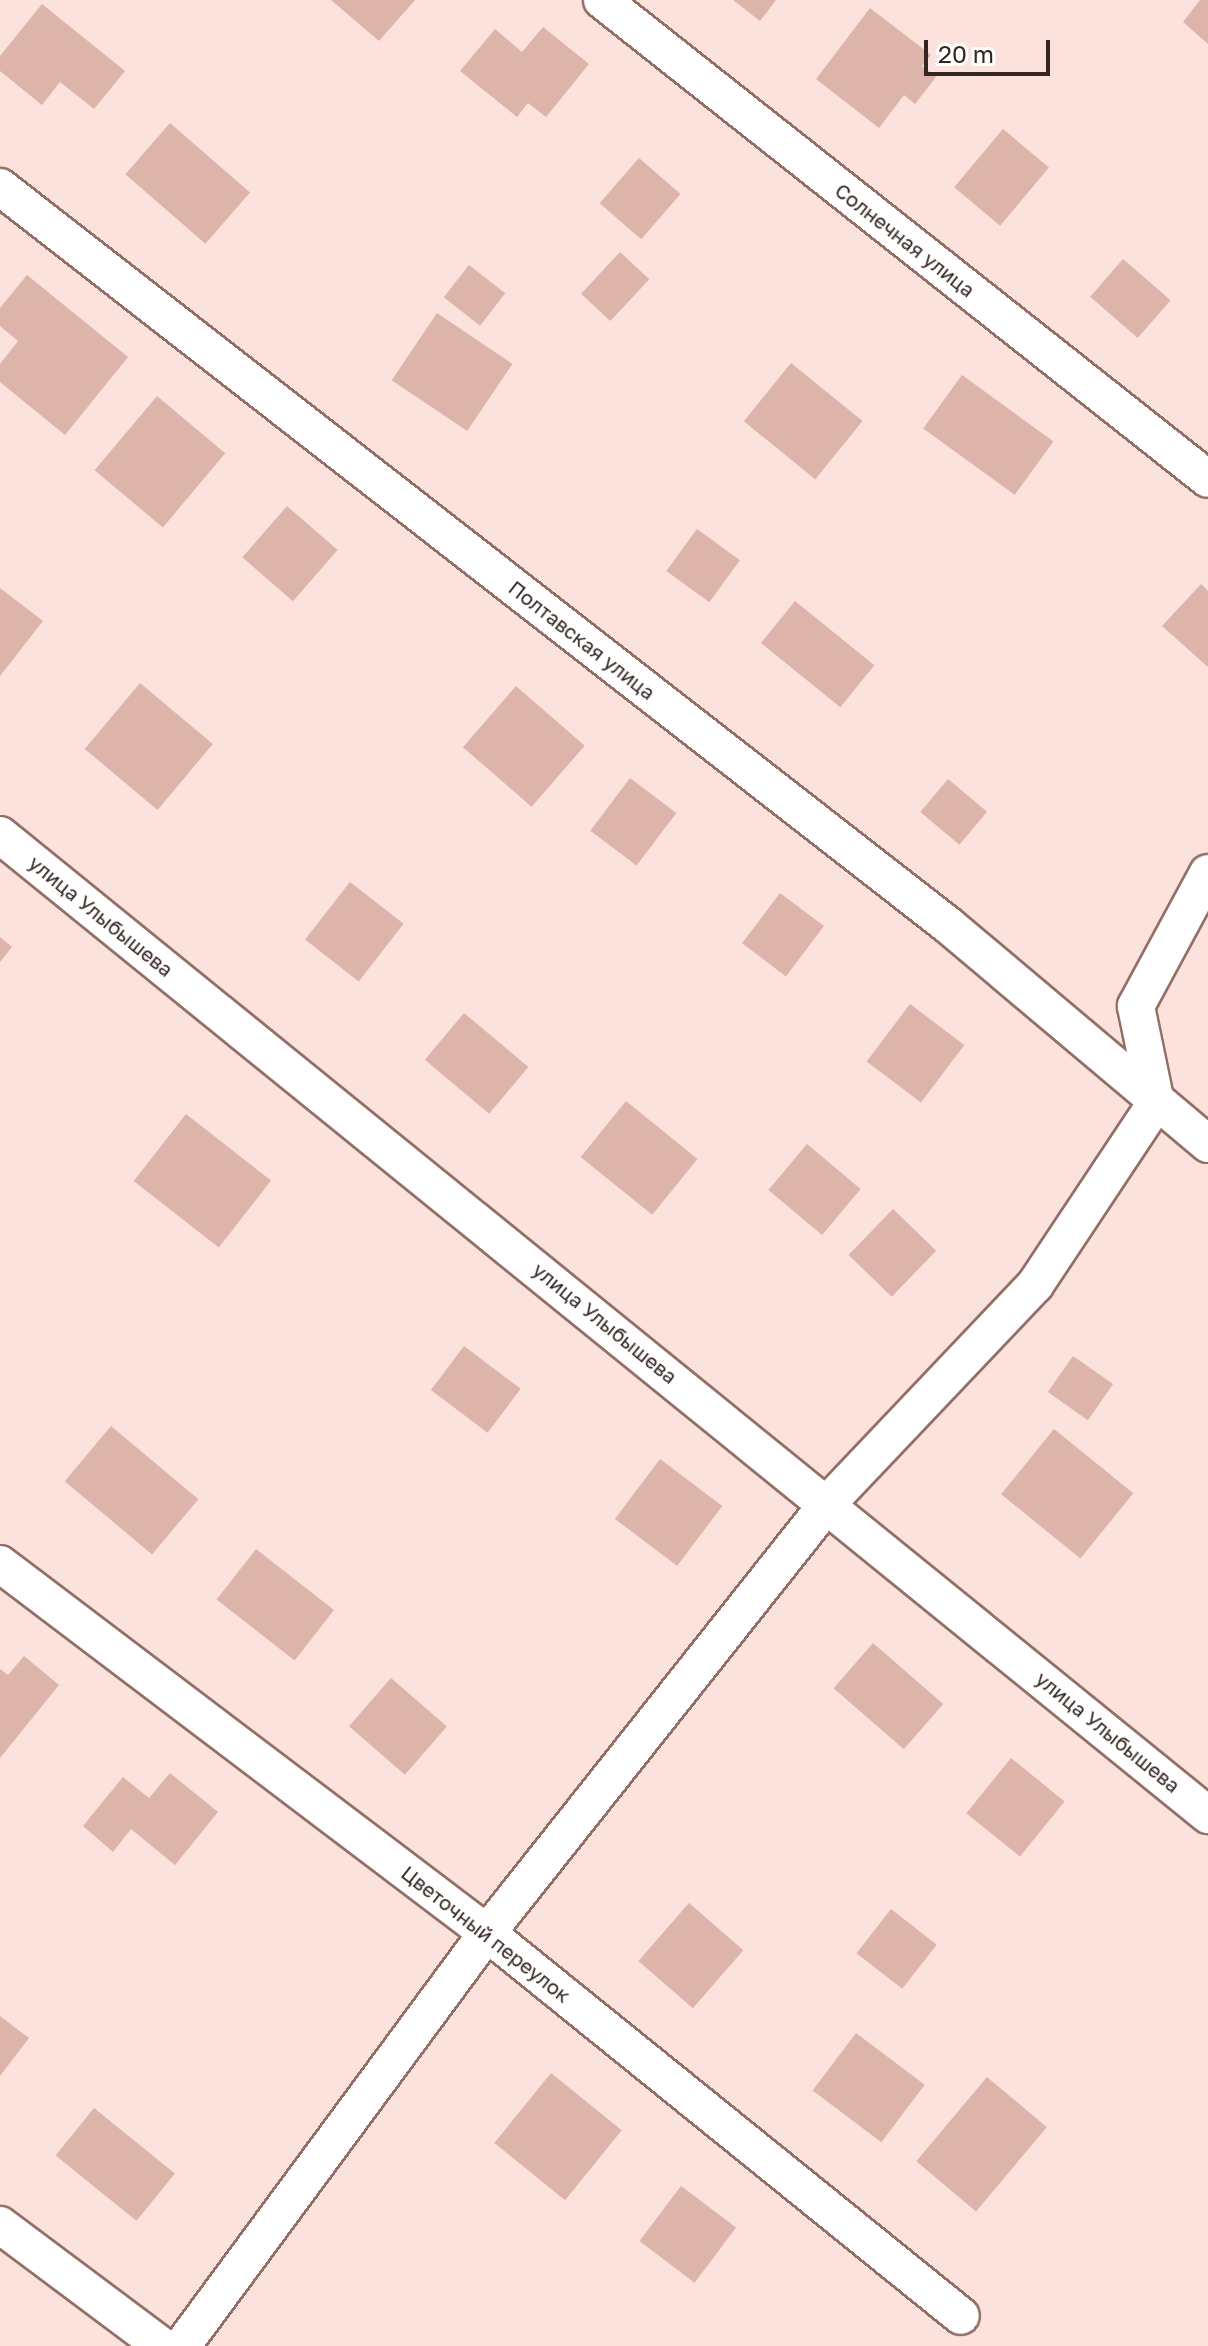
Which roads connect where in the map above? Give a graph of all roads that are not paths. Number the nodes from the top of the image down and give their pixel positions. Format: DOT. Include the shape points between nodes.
graph roads {
  1 [pos="602,0"];
  2 [pos="0,187"];
  3 [pos="1208,479"];
  4 [pos="0,835"];
  5 [pos="1208,873"];
  6 [pos="1156,1103"];
  7 [pos="1208,1144"];
  8 [pos="828,1503"];
  9 [pos="0,1564"];
  10 [pos="1208,1815"];
  11 [pos="487,1933"];
  12 [pos="0,2225"];
  13 [pos="961,2316"];
  14 [pos="162,2346"];
  15 [pos="182,2346"];
  1 -- 3 [label="street, Солнечная улица"];
  2 -- 6 [label="street, Полтавская улица" via="948,925"];
  4 -- 8 [label="street, улица Улыбышева"];
  5 -- 6 [label="street" via="1136,1006"];
  6 -- 7 [label="street, Полтавская улица"];
  6 -- 8 [label="street" via="1035,1285"];
  8 -- 10 [label="street, улица Улыбышева"];
  8 -- 11 [label="street"];
  9 -- 11 [label="street, Цветочный переулок"];
  11 -- 13 [label="street, Цветочный переулок"];
  11 -- 15 [label="street"];
  12 -- 14 [label="street"];
}
